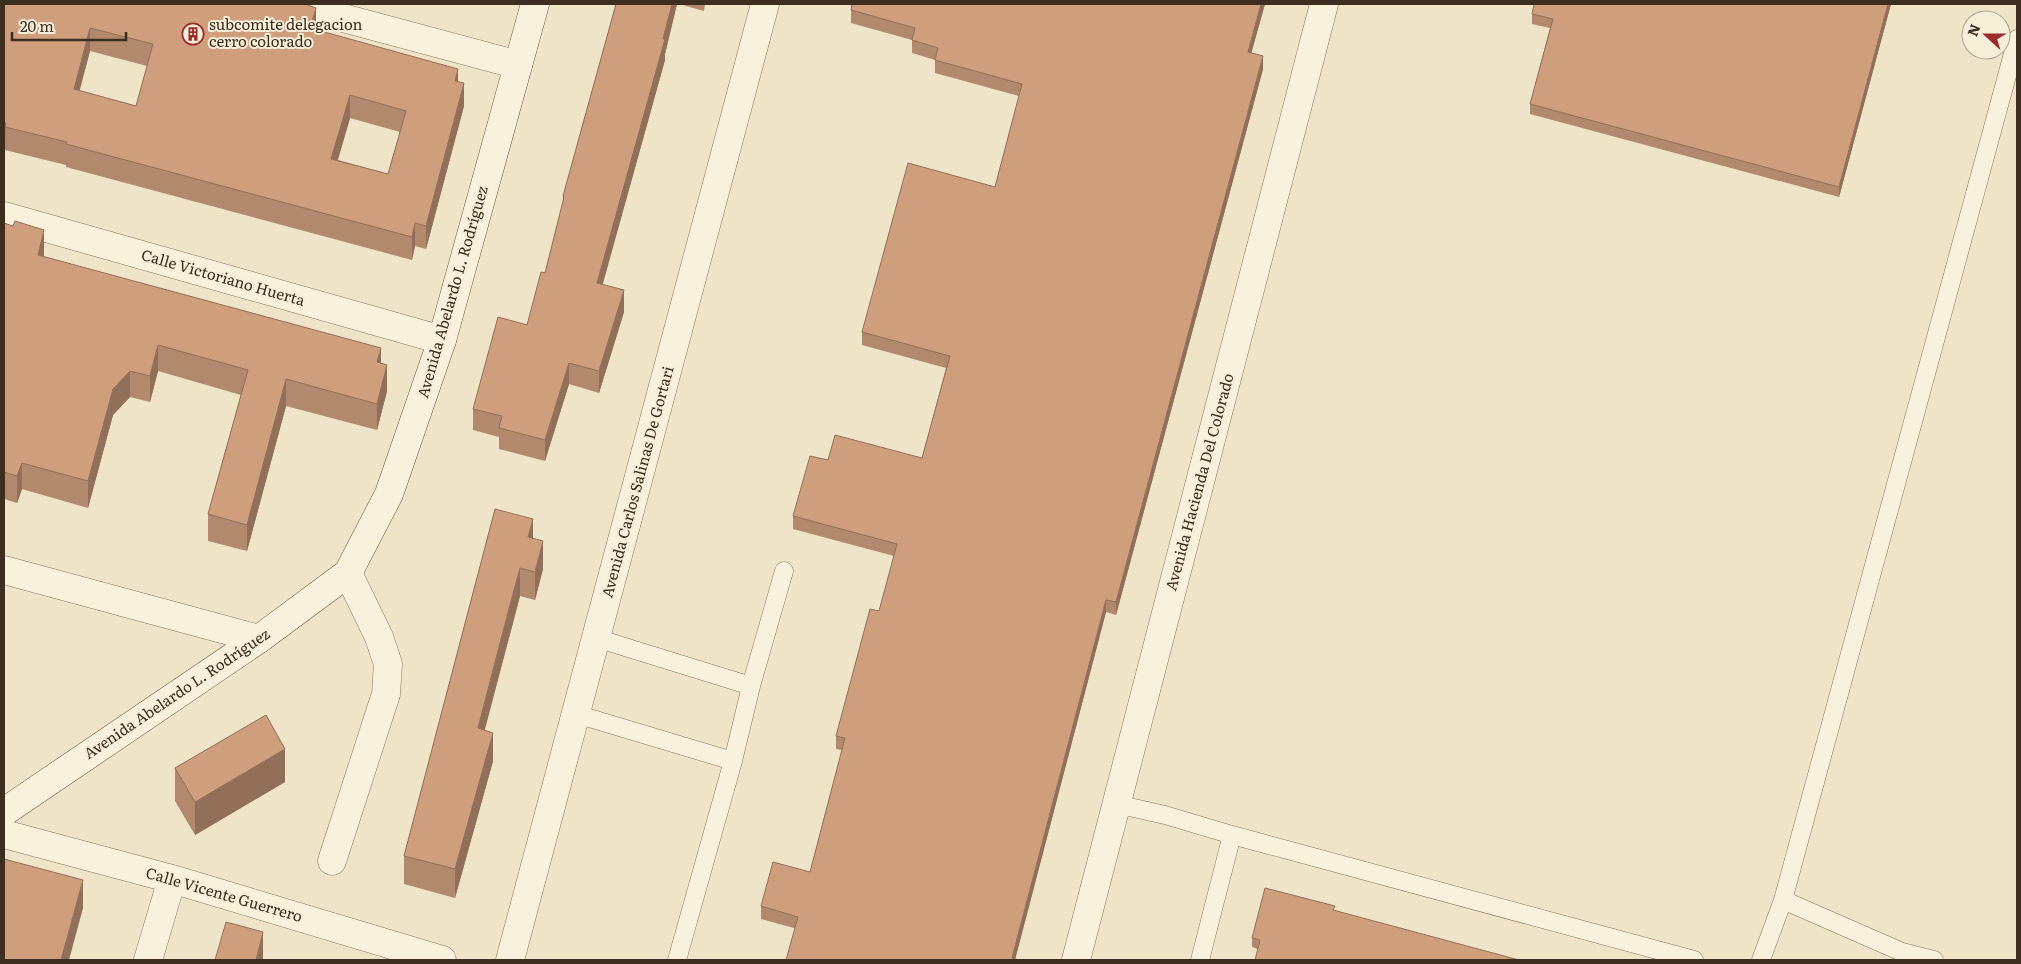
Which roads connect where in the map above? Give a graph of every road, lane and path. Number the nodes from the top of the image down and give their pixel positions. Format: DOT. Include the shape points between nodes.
graph roads {
  1 [pos="290,4"];
  2 [pos="535,4"];
  3 [pos="765,4"];
  4 [pos="1324,4"];
  5 [pos="2017,38"];
  6 [pos="518,65"];
  7 [pos="4,216"];
  8 [pos="442,340"];
  9 [pos="4,570"];
  10 [pos="784,570"];
  11 [pos="348,572"];
  12 [pos="596,638"];
  13 [pos="259,639"];
  14 [pos="751,686"];
  15 [pos="576,714"];
  16 [pos="733,762"];
  17 [pos="1116,804"];
  18 [pos="4,812"];
  19 [pos="4,834"];
  20 [pos="1232,835"];
  21 [pos="332,861"];
  22 [pos="172,879"];
  23 [pos="1783,900"];
  24 [pos="148,960"];
  25 [pos="442,960"];
  26 [pos="510,960"];
  27 [pos="677,960"];
  28 [pos="1076,960"];
  29 [pos="1200,960"];
  30 [pos="1694,960"];
  31 [pos="1761,960"];
  32 [pos="1934,960"];
  1 -- 6 [label="street"];
  2 -- 6 [label="street, Avenida Abelardo L. Rodríguez"];
  3 -- 12 [label="street, Avenida Carlos Salinas De Gortari"];
  4 -- 17 [label="street, Avenida Hacienda Del Colorado"];
  5 -- 23 [label="lane"];
  6 -- 8 [label="street, Avenida Abelardo L. Rodríguez"];
  7 -- 8 [label="street, Calle Victoriano Huerta"];
  8 -- 11 [label="street, Avenida Abelardo L. Rodríguez" via="389,494"];
  9 -- 13 [label="street"];
  10 -- 14 [label="lane"];
  11 -- 13 [label="street, Avenida Abelardo L. Rodríguez"];
  11 -- 21 [label="street" via="388,664 386,694"];
  12 -- 14 [label="lane"];
  12 -- 15 [label="street, Avenida Carlos Salinas De Gortari"];
  13 -- 18 [label="street, Avenida Abelardo L. Rodríguez"];
  14 -- 16 [label="lane"];
  15 -- 16 [label="lane"];
  15 -- 26 [label="street, Avenida Carlos Salinas De Gortari"];
  16 -- 27 [label="lane"];
  17 -- 20 [label="lane"];
  17 -- 28 [label="street, Avenida Hacienda Del Colorado"];
  19 -- 22 [label="street, Calle Vicente Guerrero"];
  20 -- 29 [label="lane"];
  20 -- 30 [label="lane"];
  22 -- 24 [label="street"];
  22 -- 25 [label="street, Calle Vicente Guerrero"];
  23 -- 31 [label="lane"];
  23 -- 32 [label="lane" via="1902,952"];
}
